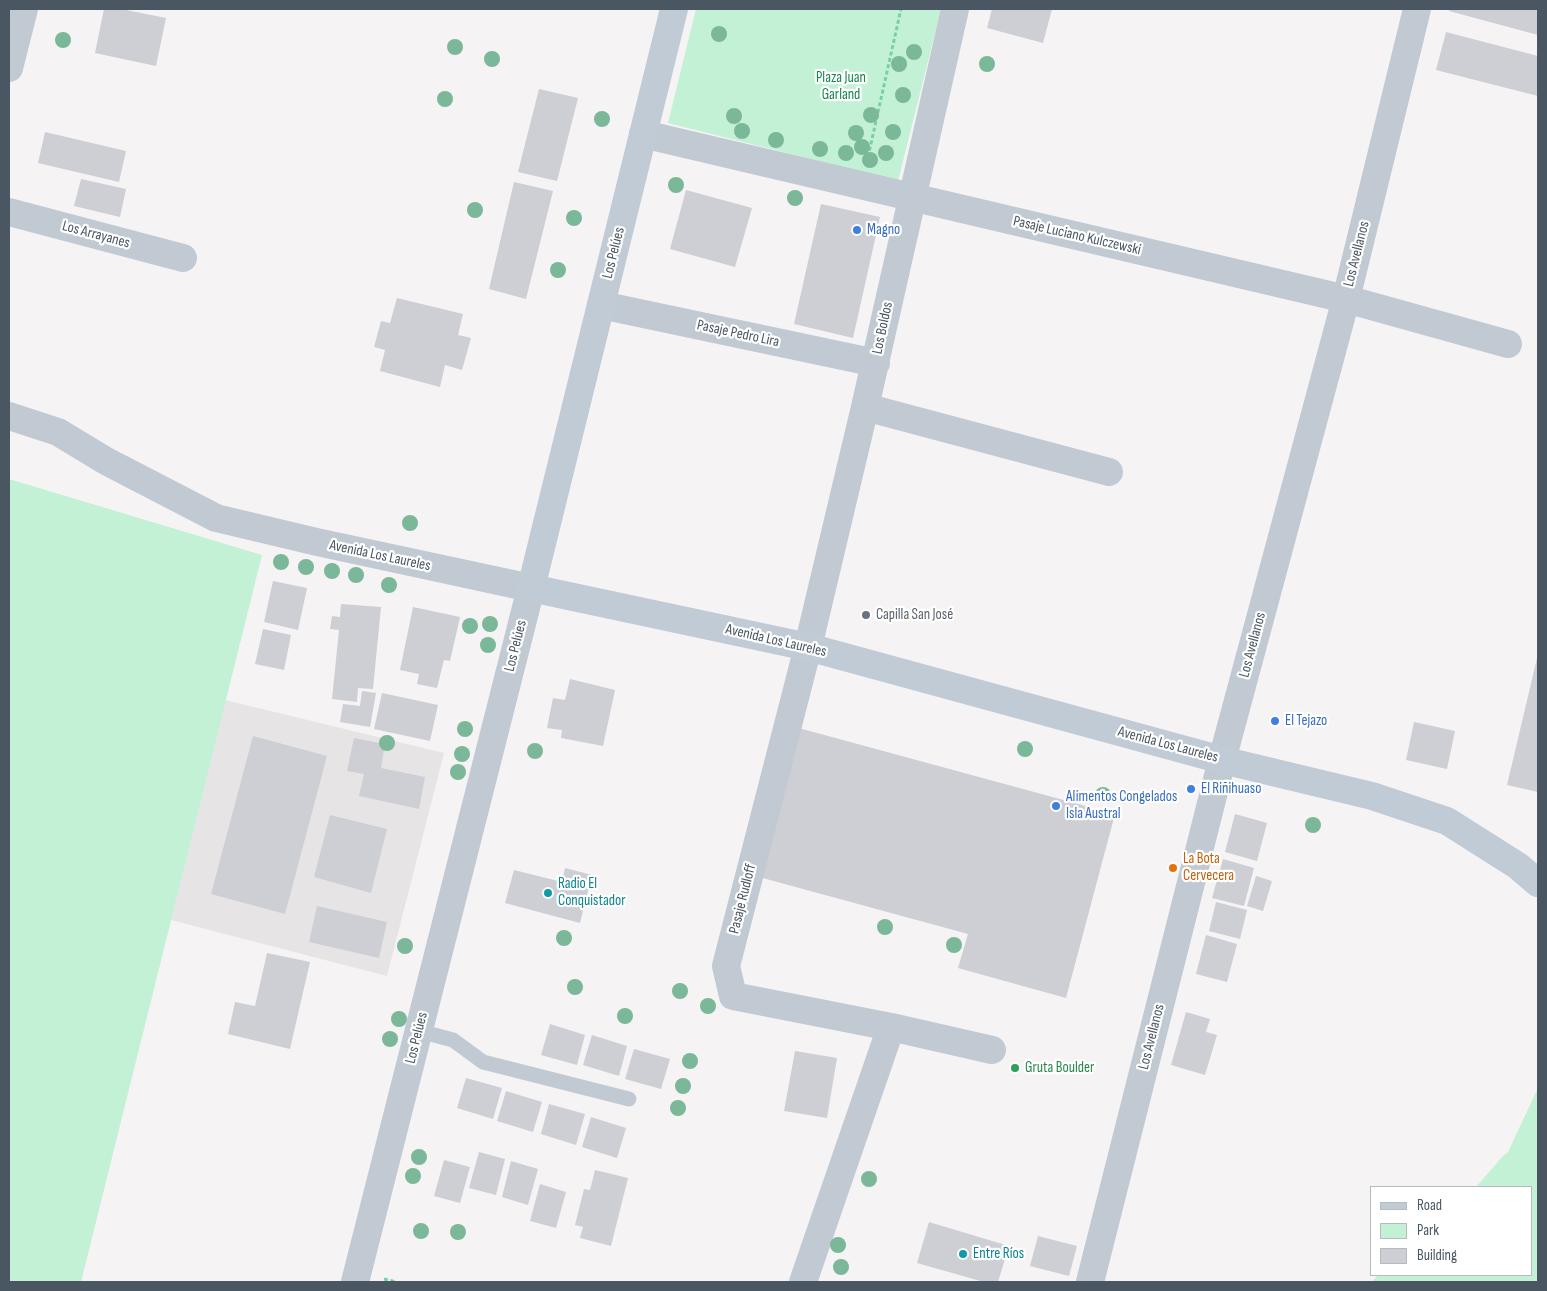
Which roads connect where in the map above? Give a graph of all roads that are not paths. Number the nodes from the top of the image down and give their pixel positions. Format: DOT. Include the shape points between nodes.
graph roads {
  1 [pos="24,9"];
  2 [pos="674,9"];
  3 [pos="955,9"];
  4 [pos="1417,9"];
  5 [pos="9,68"];
  6 [pos="643,134"];
  7 [pos="912,197"];
  8 [pos="9,212"];
  9 [pos="183,258"];
  10 [pos="1346,299"];
  11 [pos="601,305"];
  12 [pos="1508,344"];
  13 [pos="876,363"];
  14 [pos="865,407"];
  15 [pos="9,416"];
  16 [pos="1108,472"];
  17 [pos="531,588"];
  18 [pos="808,647"];
  19 [pos="1222,760"];
  20 [pos="1538,883"];
  21 [pos="890,1027"];
  22 [pos="419,1031"];
  23 [pos="992,1050"];
  24 [pos="629,1098"];
  25 [pos="355,1282"];
  26 [pos="802,1282"];
  27 [pos="1090,1282"];
  1 -- 5 [label="street"];
  2 -- 6 [label="street, Los Pelúes"];
  3 -- 7 [label="street, Los Boldos"];
  4 -- 10 [label="street, Los Avellanos"];
  6 -- 7 [label="street, Pasaje Luciano Kulczewski"];
  6 -- 11 [label="street, Los Pelúes"];
  7 -- 10 [label="street, Pasaje Luciano Kulczewski"];
  7 -- 13 [label="street, Los Boldos"];
  8 -- 9 [label="street, Los Arrayanes"];
  10 -- 12 [label="street, Pasaje Luciano Kulczewski"];
  10 -- 19 [label="street, Los Avellanos"];
  11 -- 13 [label="street, Pasaje Pedro Lira"];
  11 -- 17 [label="street, Los Pelúes"];
  13 -- 14 [label="street, Los Boldos"];
  14 -- 16 [label="street"];
  14 -- 18 [label="street, Los Boldos"];
  15 -- 17 [label="street, Avenida Los Laureles" via="58,432 106,461 216,518"];
  17 -- 18 [label="street, Avenida Los Laureles"];
  17 -- 22 [label="street, Los Pelúes"];
  18 -- 19 [label="street, Avenida Los Laureles"];
  18 -- 21 [label="street, Pasaje Rudloff" via="726,966 733,996"];
  19 -- 20 [label="street, Avenida Los Laureles" via="1372,796 1447,821 1518,866"];
  19 -- 27 [label="street, Los Avellanos"];
  21 -- 23 [label="street, Pasaje Rudloff"];
  21 -- 26 [label="street"];
  22 -- 24 [label="lane" via="453,1040 483,1062"];
  22 -- 25 [label="street, Los Pelúes"];
}
